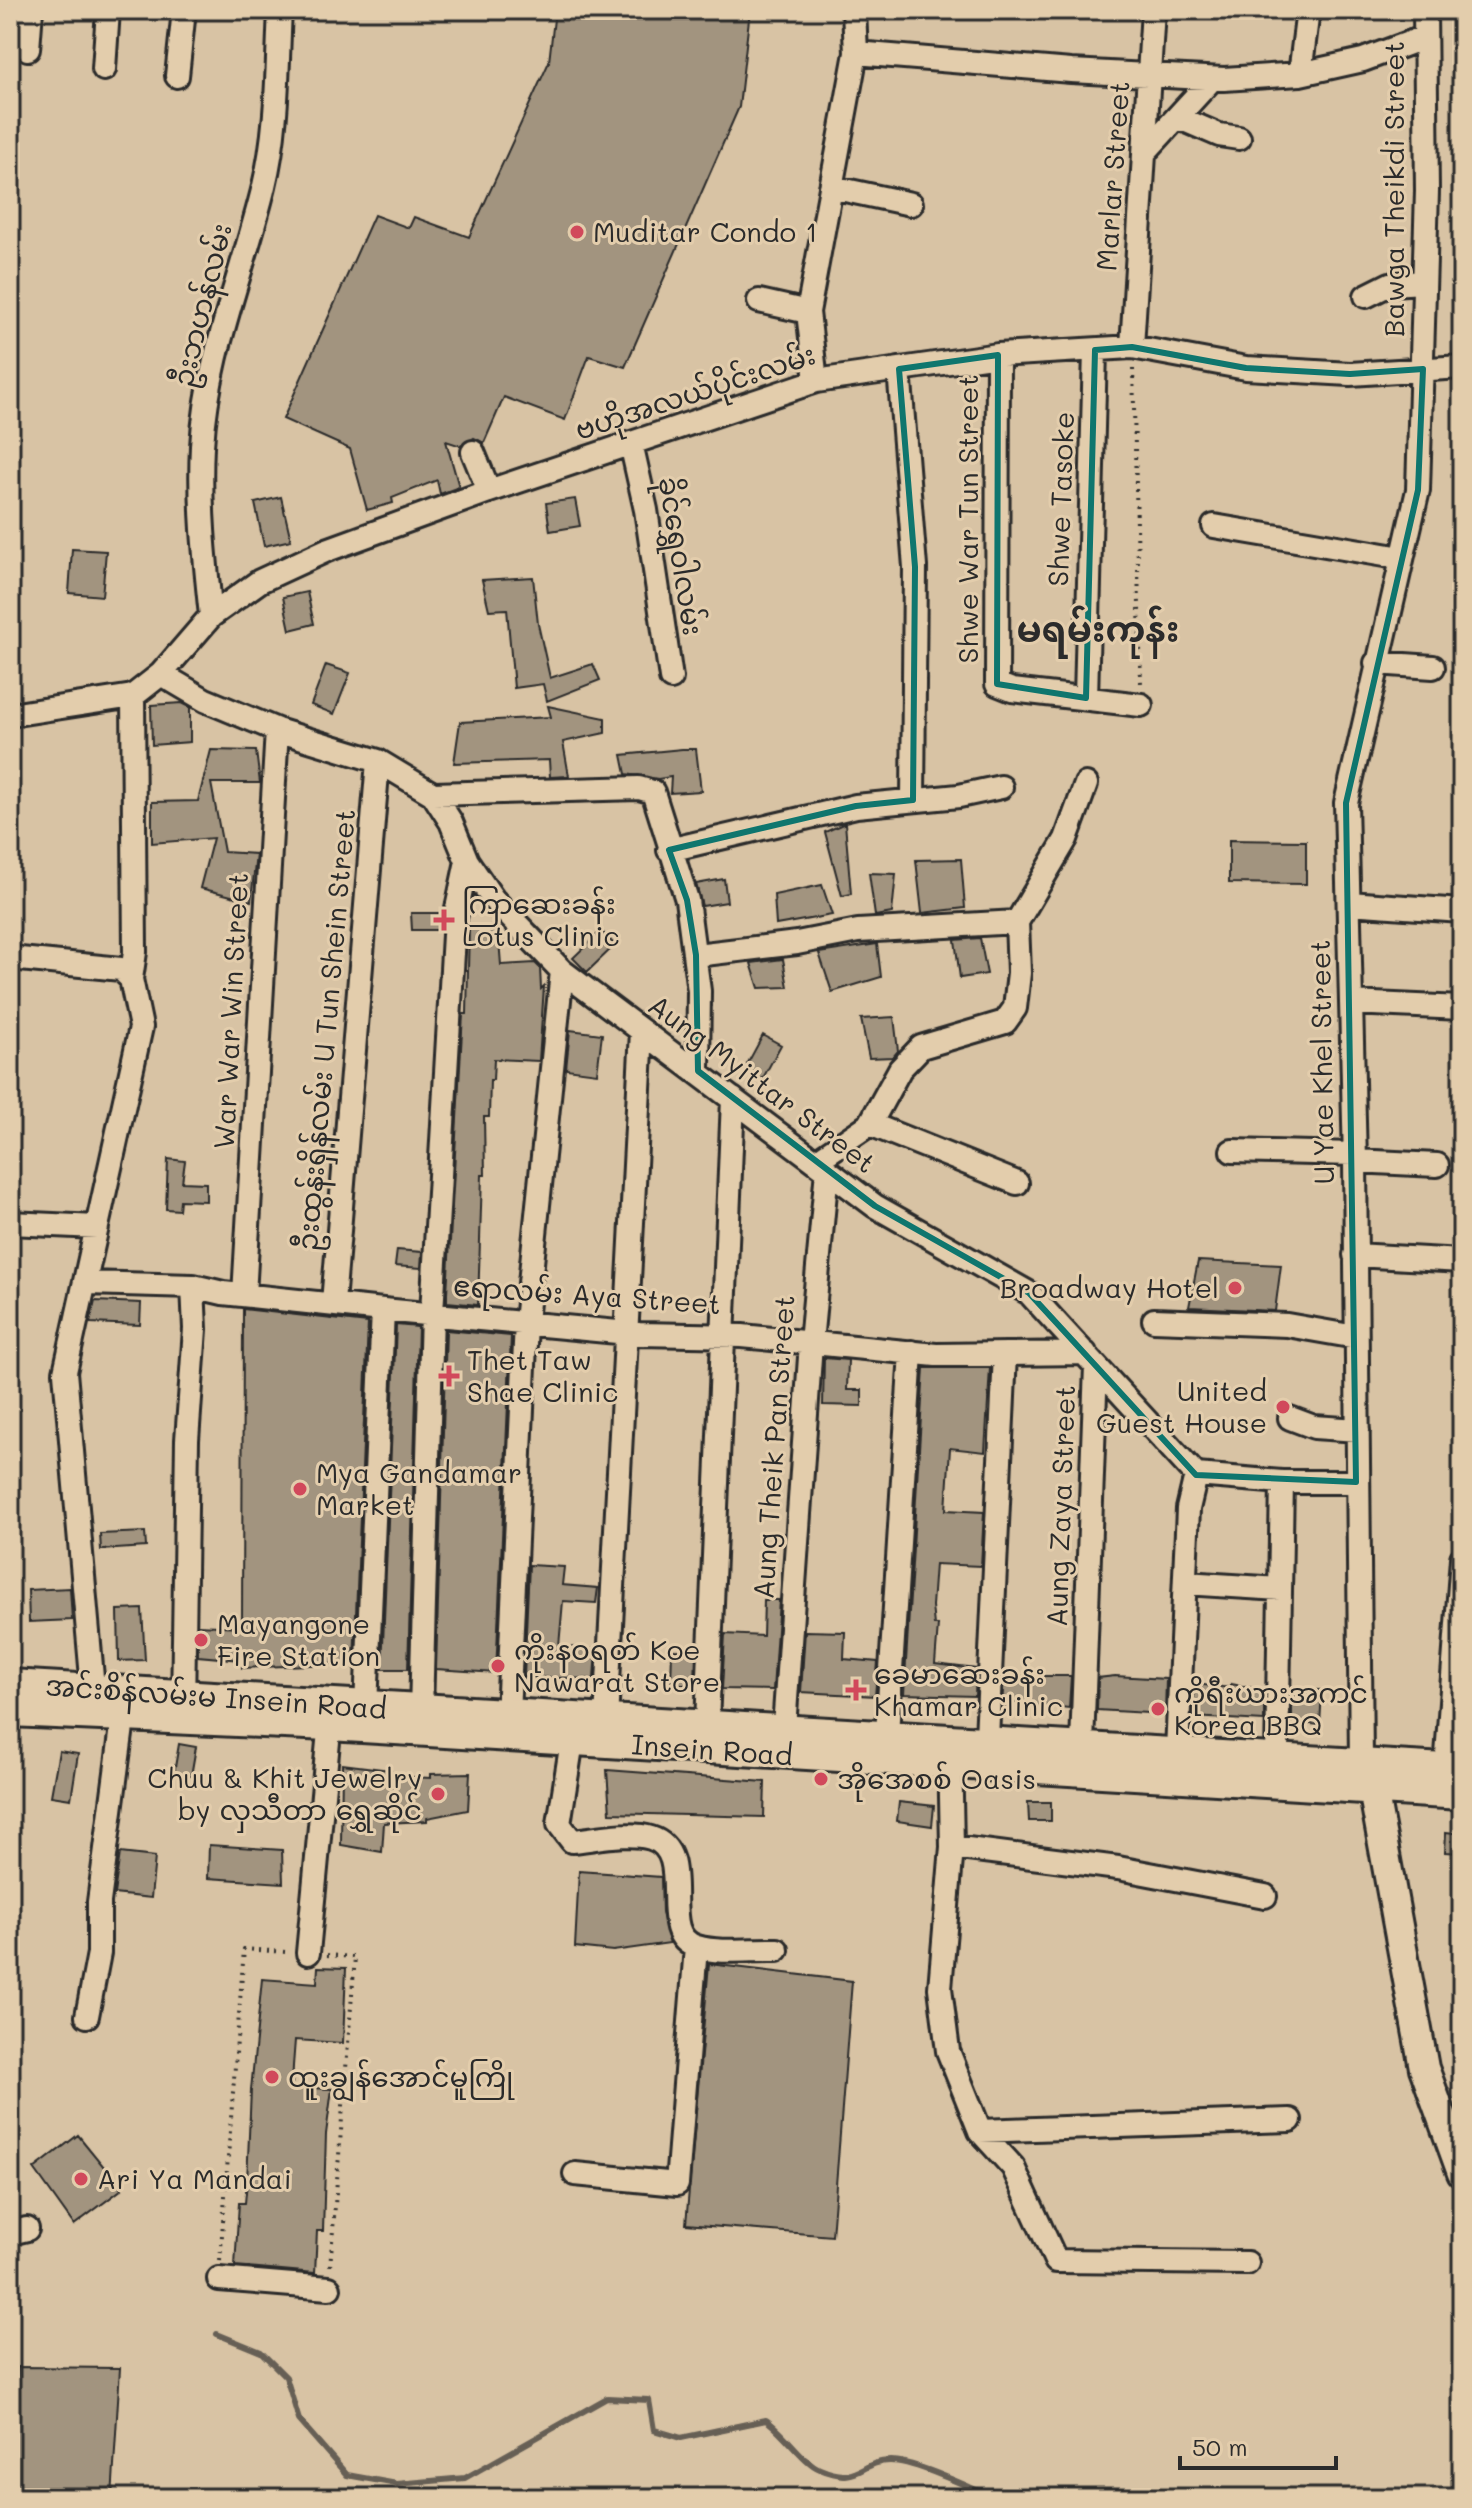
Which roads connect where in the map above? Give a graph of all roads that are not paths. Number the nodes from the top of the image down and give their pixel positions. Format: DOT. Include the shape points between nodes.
graph roads {
  1 [pos="31,10"];
  2 [pos="108,10"];
  3 [pos="184,10"];
  4 [pos="280,10"];
  5 [pos="854,10"];
  6 [pos="1153,10"];
  7 [pos="1308,10"];
  8 [pos="1425,10"];
  9 [pos="1425,37"];
  10 [pos="28,49"];
  11 [pos="856,53"];
  12 [pos="104,69"];
  13 [pos="1300,74"];
  14 [pos="1150,75"];
  15 [pos="177,76"];
  16 [pos="1212,79"];
  17 [pos="1177,117"];
  18 [pos="1239,138"];
  19 [pos="1145,152"];
  20 [pos="831,187"];
  21 [pos="911,204"];
  22 [pos="1424,282"];
  23 [pos="1366,296"];
  24 [pos="759,301"];
  25 [pos="808,312"];
  26 [pos="1132,347"];
  27 [pos="1095,350"];
  28 [pos="998,355"];
  29 [pos="1462,367"];
  30 [pos="899,369"];
  31 [pos="1423,369"];
  32 [pos="816,381"];
  33 [pos="631,443"];
  34 [pos="473,452"];
  35 [pos="489,491"];
  36 [pos="1214,526"];
  37 [pos="1402,558"];
  38 [pos="211,616"];
  39 [pos="1376,663"];
  40 [pos="1433,667"];
  41 [pos="161,674"];
  42 [pos="671,678"];
  43 [pos="133,696"];
  44 [pos="1086,698"];
  45 [pos="1141,705"];
  46 [pos="10,715"];
  47 [pos="277,730"];
  48 [pos="378,761"];
  49 [pos="1086,784"];
  50 [pos="1001,787"];
  51 [pos="433,794"];
  52 [pos="913,800"];
  53 [pos="669,850"];
  54 [pos="467,861"];
  55 [pos="1349,903"];
  56 [pos="1462,911"];
  57 [pos="1017,922"];
  58 [pos="696,955"];
  59 [pos="10,958"];
  60 [pos="562,971"];
  61 [pos="126,974"];
  62 [pos="1351,1003"];
  63 [pos="1462,1008"];
  64 [pos="642,1031"];
  65 [pos="698,1071"];
  66 [pos="733,1099"];
  67 [pos="870,1124"];
  68 [pos="1232,1151"];
  69 [pos="1355,1157"];
  70 [pos="1437,1165"];
  71 [pos="822,1166"];
  72 [pos="1017,1183"];
  73 [pos="10,1223"];
  74 [pos="97,1227"];
  75 [pos="1355,1255"];
  76 [pos="1462,1261"];
  77 [pos="87,1283"];
  78 [pos="193,1286"];
  79 [pos="244,1295"];
  80 [pos="333,1303"];
  81 [pos="383,1310"];
  82 [pos="432,1313"];
  83 [pos="1154,1320"];
  84 [pos="526,1322"];
  85 [pos="624,1332"];
  86 [pos="722,1336"];
  87 [pos="1356,1337"];
  88 [pos="811,1343"];
  89 [pos="911,1352"];
  90 [pos="1005,1354"];
  91 [pos="1090,1359"];
  92 [pos="1290,1418"];
  93 [pos="1358,1430"];
  94 [pos="1196,1475"];
  95 [pos="1282,1482"];
  96 [pos="1356,1482"];
  97 [pos="1462,1558"];
  98 [pos="1185,1583"];
  99 [pos="1280,1589"];
  100 [pos="10,1684"];
  101 [pos="93,1689"];
  102 [pos="366,1707"];
  103 [pos="183,1708"];
  104 [pos="421,1711"];
  105 [pos="10,1712"];
  106 [pos="508,1714"];
  107 [pos="330,1715"];
  108 [pos="123,1719"];
  109 [pos="606,1721"];
  110 [pos="707,1724"];
  111 [pos="784,1728"];
  112 [pos="888,1733"];
  113 [pos="951,1736"];
  114 [pos="987,1738"];
  115 [pos="572,1741"];
  116 [pos="1082,1745"];
  117 [pos="1177,1751"];
  118 [pos="1277,1757"];
  119 [pos="1361,1761"];
  120 [pos="885,1762"];
  121 [pos="948,1766"];
  122 [pos="1454,1768"];
  123 [pos="1373,1789"];
  124 [pos="1462,1795"];
  125 [pos="952,1847"];
  126 [pos="1265,1896"];
  127 [pos="696,1947"];
  128 [pos="777,1950"];
  129 [pos="308,1953"];
  130 [pos="87,2016"];
  131 [pos="1290,2120"];
  132 [pos="980,2131"];
  133 [pos="1462,2173"];
  134 [pos="575,2174"];
  135 [pos="1247,2263"];
  136 [pos="219,2279"];
  137 [pos="329,2288"];
  1 -- 10 [label="street"];
  2 -- 12 [label="street"];
  3 -- 15 [label="street"];
  4 -- 38 [label="street, ဦးဘဟန်လမ်း" via="265,184 213,367 202,444 201,514"];
  5 -- 11 [label="street"];
  6 -- 14 [label="street, Marlar Street"];
  7 -- 13 [label="street"];
  8 -- 9 [label="street, Bawga Theikdi Street"];
  9 -- 13 [label="street" via="1363,60"];
  9 -- 22 [label="street, Bawga Theikdi Street"];
  11 -- 14 [label="street"];
  11 -- 20 [label="street"];
  13 -- 16 [label="street"];
  14 -- 16 [label="street"];
  14 -- 19 [label="street, Marlar Street"];
  16 -- 17 [label="street"];
  17 -- 18 [label="street"];
  17 -- 19 [label="street"];
  19 -- 26 [label="street, Marlar Street"];
  20 -- 21 [label="street"];
  20 -- 25 [label="street"];
  22 -- 23 [label="street" via="1390,284"];
  22 -- 31 [label="street, Bawga Theikdi Street"];
  24 -- 25 [label="street"];
  25 -- 32 [label="street"];
  26 -- 27 [label="street, ဗဟိုအလယ်ပိုင်းလမ်း"];
  26 -- 31 [label="street, ဗဟိုအလယ်ပိုင်းလမ်း" via="1246,368 1350,374"];
  27 -- 28 [label="street, ဗဟိုအလယ်ပိုင်းလမ်း"];
  27 -- 44 [label="street, Shwe Tasoke"];
  28 -- 30 [label="street, ဗဟိုအလယ်ပိုင်းလမ်း"];
  28 -- 44 [label="street, Shwe War Tun Street" via="997,684"];
  29 -- 31 [label="street, ဗဟိုအလယ်ပိုင်းလမ်း"];
  30 -- 32 [label="street, ဗဟိုအလယ်ပိုင်းလမ်း"];
  30 -- 52 [label="street" via="915,567"];
  31 -- 37 [label="street, U Yae Khel Street" via="1418,490"];
  32 -- 33 [label="street, ဗဟိုအလယ်ပိုင်းလမ်း"];
  33 -- 35 [label="street, ဗဟိုအလယ်ပိုင်းလမ်း"];
  33 -- 42 [label="street, ခိုင်ရွှေဝါလမ်း"];
  34 -- 35 [label="street"];
  35 -- 38 [label="street, ဗဟိုအလယ်ပိုင်းလမ်း" via="327,550 260,581"];
  36 -- 37 [label="street"];
  37 -- 39 [label="street, U Yae Khel Street"];
  38 -- 41 [label="street, ဗဟိုအလယ်ပိုင်းလမ်း"];
  39 -- 40 [label="street"];
  39 -- 55 [label="street, U Yae Khel Street" via="1346,803"];
  41 -- 43 [label="street, ဗဟိုအလယ်ပိုင်းလမ်း"];
  41 -- 47 [label="street, Aung Myittar Street" via="205,700"];
  43 -- 46 [label="street, ဗဟိုအလယ်ပိုင်းလမ်း"];
  43 -- 61 [label="street" via="135,952"];
  44 -- 45 [label="street"];
  47 -- 48 [label="street, Aung Myittar Street"];
  47 -- 79 [label="street, War War Win Street"];
  48 -- 51 [label="street, Aung Myittar Street"];
  48 -- 80 [label="street, ဦးထွန်းရှိန်လမ်း U Tun Shein Street"];
  49 -- 57 [label="street" via="1066,839"];
  50 -- 52 [label="street"];
  51 -- 53 [label="street" via="639,788 653,792"];
  51 -- 54 [label="street, Aung Myittar Street"];
  52 -- 53 [label="street" via="856,806"];
  53 -- 58 [label="street" via="687,900"];
  54 -- 60 [label="street, Aung Myittar Street" via="493,899"];
  54 -- 82 [label="street" via="455,918"];
  55 -- 56 [label="street"];
  55 -- 62 [label="street, U Yae Khel Street"];
  57 -- 58 [label="street" via="858,931"];
  57 -- 67 [label="street" via="1015,1008 1005,1022 921,1047 900,1069"];
  58 -- 65 [label="street"];
  59 -- 61 [label="street"];
  60 -- 64 [label="street, Aung Myittar Street"];
  60 -- 84 [label="street"];
  61 -- 74 [label="street" via="141,1027"];
  62 -- 63 [label="street"];
  62 -- 69 [label="street, U Yae Khel Street"];
  64 -- 65 [label="street, Aung Myittar Street"];
  64 -- 85 [label="street"];
  65 -- 66 [label="street, Aung Myittar Street"];
  66 -- 71 [label="street, Aung Myittar Street"];
  66 -- 86 [label="street"];
  67 -- 71 [label="street"];
  67 -- 72 [label="street"];
  68 -- 69 [label="street"];
  69 -- 70 [label="street"];
  69 -- 75 [label="street, U Yae Khel Street"];
  71 -- 88 [label="street, Aung Theik Pan Street"];
  71 -- 91 [label="street, Aung Myittar Street" via="875,1206 1029,1293"];
  73 -- 74 [label="street"];
  74 -- 77 [label="street"];
  75 -- 76 [label="street"];
  75 -- 87 [label="street, U Yae Khel Street"];
  77 -- 78 [label="street, ဧရာလမ်း Aya Street"];
  77 -- 101 [label="street" via="65,1372"];
  78 -- 79 [label="street, ဧရာလမ်း Aya Street"];
  78 -- 103 [label="street"];
  79 -- 80 [label="street, ဧရာလမ်း Aya Street"];
  80 -- 81 [label="street, ဧရာလမ်း Aya Street"];
  81 -- 82 [label="street, ဧရာလမ်း Aya Street"];
  81 -- 102 [label="street"];
  82 -- 84 [label="street, ဧရာလမ်း Aya Street"];
  82 -- 104 [label="street"];
  83 -- 87 [label="street" via="1287,1325"];
  84 -- 85 [label="street, ဧရာလမ်း Aya Street"];
  84 -- 106 [label="street"];
  85 -- 86 [label="street, ဧရာလမ်း Aya Street"];
  85 -- 109 [label="street"];
  86 -- 88 [label="street, ဧရာလမ်း Aya Street"];
  86 -- 110 [label="street"];
  87 -- 93 [label="street, U Yae Khel Street"];
  88 -- 89 [label="street, ဧရာလမ်း Aya Street"];
  88 -- 111 [label="street, Aung Theik Pan Street"];
  89 -- 90 [label="street, ဧရာလမ်း Aya Street"];
  89 -- 112 [label="street"];
  90 -- 91 [label="street, ဧရာလမ်း Aya Street"];
  90 -- 114 [label="street"];
  91 -- 94 [label="street, Aung Myittar Street"];
  91 -- 116 [label="street, Aung Zaya Street"];
  92 -- 93 [label="street" via="1314,1427"];
  93 -- 96 [label="street, U Yae Khel Street"];
  94 -- 95 [label="street"];
  94 -- 98 [label="street" via="1188,1509"];
  95 -- 96 [label="street"];
  95 -- 99 [label="street"];
  96 -- 119 [label="street, U Yae Khel Street"];
  97 -- 122 [label="street"];
  98 -- 99 [label="street"];
  98 -- 117 [label="street"];
  99 -- 118 [label="street"];
  100 -- 101 [label="main road, အင်းစိန်လမ်းမ Insein Road"];
  101 -- 103 [label="main road, အင်းစိန်လမ်းမ Insein Road"];
  102 -- 104 [label="main road, အင်းစိန်လမ်းမ Insein Road"];
  102 -- 107 [label="main road, အင်းစိန်လမ်းမ Insein Road"];
  103 -- 107 [label="main road, အင်းစိန်လမ်းမ Insein Road"];
  103 -- 108 [label="main road"];
  104 -- 106 [label="main road, Insein Road"];
  105 -- 108 [label="main road"];
  106 -- 109 [label="main road, Insein Road"];
  107 -- 115 [label="main road, Insein Road"];
  107 -- 129 [label="street"];
  108 -- 130 [label="street" via="99,1902 99,1953"];
  109 -- 110 [label="main road, Insein Road"];
  110 -- 111 [label="main road, Insein Road"];
  111 -- 112 [label="main road, Insein Road"];
  112 -- 113 [label="main road, Insein Road"];
  112 -- 120 [label="street"];
  113 -- 114 [label="main road, Insein Road"];
  113 -- 121 [label="street"];
  114 -- 116 [label="main road, Insein Road"];
  115 -- 120 [label="main road, Insein Road"];
  115 -- 127 [label="street" via="559,1824 564,1835 572,1841 648,1836 664,1843 673,1859 677,1924"];
  116 -- 117 [label="main road, Insein Road"];
  117 -- 118 [label="main road, Insein Road"];
  118 -- 119 [label="main road, Insein Road"];
  119 -- 122 [label="main road, Insein Road"];
  119 -- 123 [label="street"];
  120 -- 121 [label="main road, Insein Road"];
  121 -- 123 [label="main road, Insein Road"];
  121 -- 125 [label="street"];
  123 -- 124 [label="main road, Insein Road"];
  123 -- 133 [label="main road" via="1424,2068"];
  125 -- 126 [label="street" via="1118,1868"];
  125 -- 132 [label="street" via="940,1988 948,2051"];
  127 -- 128 [label="street"];
  127 -- 134 [label="street" via="677,2184"];
  131 -- 132 [label="street"];
  132 -- 135 [label="street" via="1013,2167 1056,2261"];
  136 -- 137 [label="street"];
}
